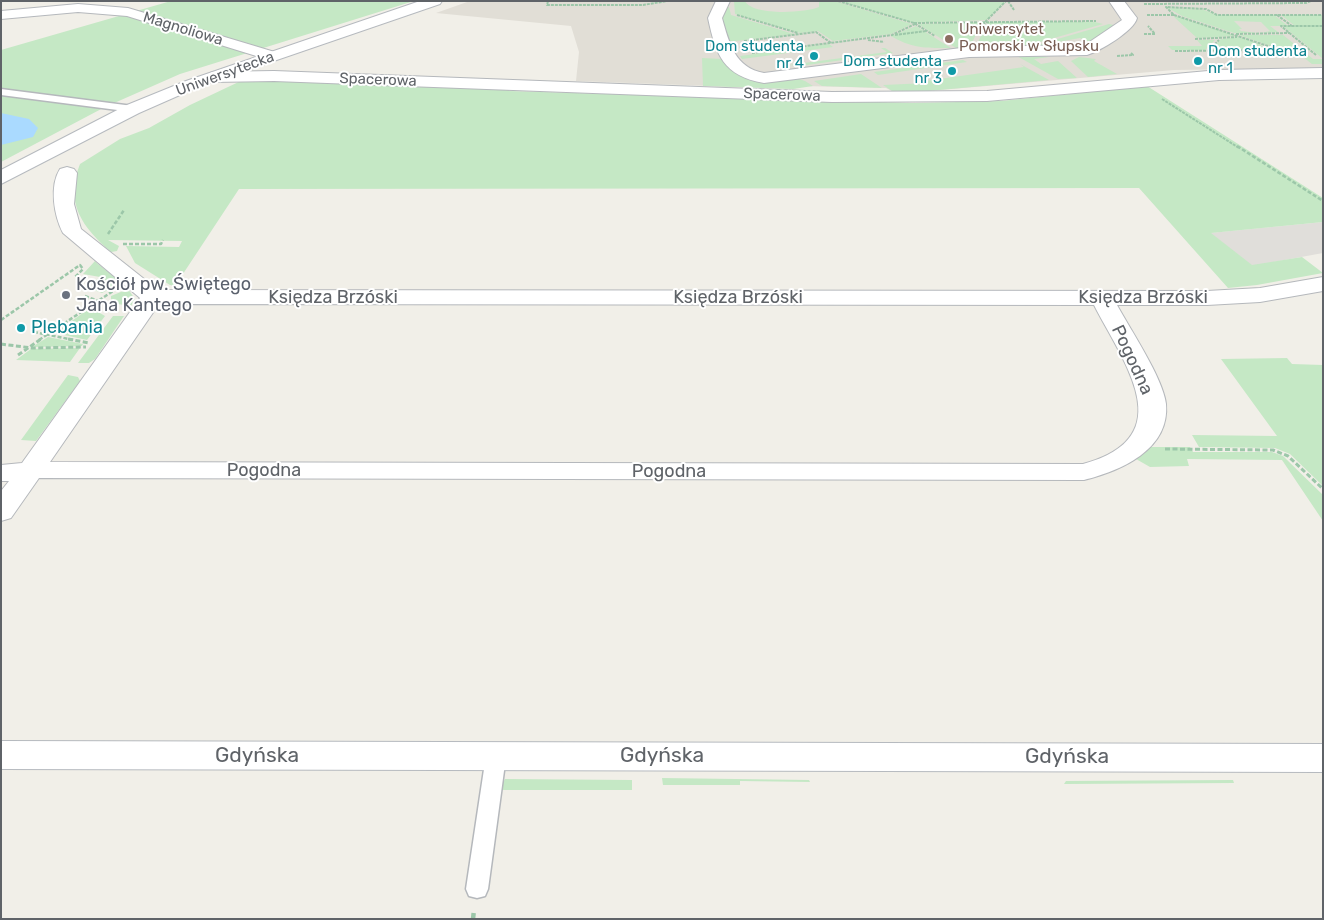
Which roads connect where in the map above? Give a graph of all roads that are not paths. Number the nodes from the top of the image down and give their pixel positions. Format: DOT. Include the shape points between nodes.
graph roads {
  1 [pos="435,1"];
  2 [pos="723,1"];
  3 [pos="1116,1"];
  4 [pos="2,15"];
  5 [pos="1055,52"];
  6 [pos="276,55"];
  7 [pos="1322,66"];
  8 [pos="212,77"];
  9 [pos="301,77"];
  10 [pos="1093,86"];
  11 [pos="1,92"];
  12 [pos="133,109"];
  13 [pos="67,173"];
  14 [pos="1,178"];
  15 [pos="1323,284"];
  16 [pos="152,297"];
  17 [pos="1102,298"];
  18 [pos="30,470"];
  19 [pos="1,473"];
  20 [pos="1,512"];
  21 [pos="1,756"];
  22 [pos="496,756"];
  23 [pos="1323,758"];
  24 [pos="477,889"];
  1 -- 6 [label="street, Uniwersytecka"];
  2 -- 5 [label="street" via="715,14 730,62 746,74 764,78 969,52"];
  3 -- 5 [label="street" via="1130,18 1127,25 1093,49"];
  4 -- 6 [label="street, Magnoliowa" via="78,8 128,12"];
  5 -- 10 [label="street"];
  6 -- 8 [label="street, Uniwersytecka"];
  6 -- 9 [label="street, Spacerowa" via="278,67"];
  7 -- 10 [label="street, Spacerowa"];
  8 -- 9 [label="street, Spacerowa"];
  8 -- 12 [label="street, Uniwersytecka"];
  9 -- 10 [label="street, Spacerowa" via="856,97 987,96"];
  11 -- 12 [label="lane"];
  12 -- 14 [label="street, Uniwersytecka"];
  13 -- 16 [label="street" via="64,206 67,224 73,234"];
  15 -- 17 [label="street, Księdza Brzóski" via="1260,295"];
  16 -- 17 [label="street, Księdza Brzóski"];
  16 -- 18 [label="street"];
  17 -- 18 [label="street, Pogodna" via="1149,387 1152,420 1134,450 1111,464 1084,472"];
  18 -- 19 [label="street, Pogodna"];
  18 -- 20 [label="street"];
  21 -- 22 [label="street, Gdyńska"];
  22 -- 23 [label="street, Gdyńska"];
  22 -- 24 [label="lane"];
}
